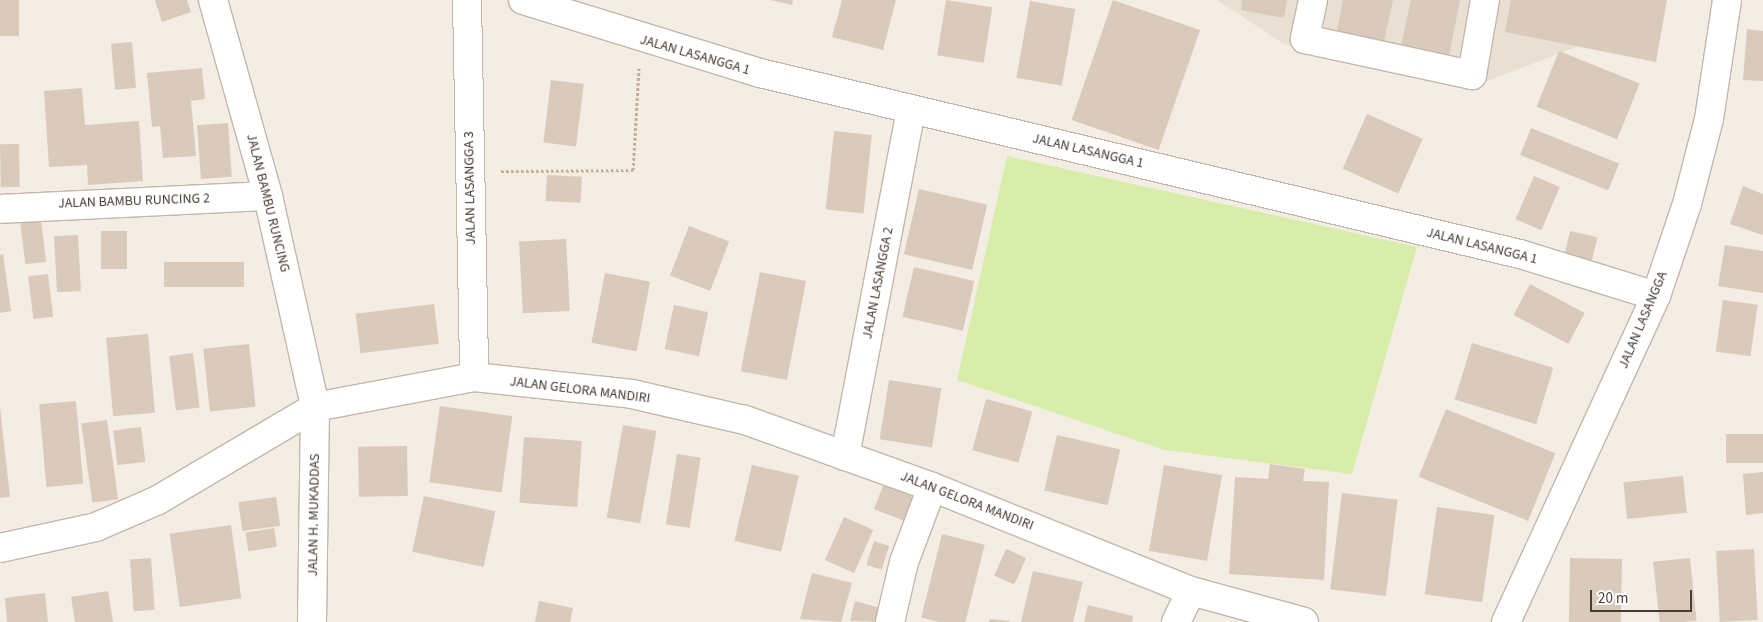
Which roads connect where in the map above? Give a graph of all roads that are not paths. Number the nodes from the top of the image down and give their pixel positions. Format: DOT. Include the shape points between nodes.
graph roads {
  1 [pos="213,0"];
  2 [pos="467,0"];
  3 [pos="522,0"];
  4 [pos="1313,0"];
  5 [pos="1485,0"];
  6 [pos="1727,0"];
  7 [pos="911,110"];
  8 [pos="268,196"];
  9 [pos="0,209"];
  10 [pos="1656,296"];
  11 [pos="474,377"];
  12 [pos="315,407"];
  13 [pos="845,456"];
  14 [pos="932,487"];
  15 [pos="0,548"];
  16 [pos="1191,591"];
  17 [pos="312,622"];
  18 [pos="890,622"];
  19 [pos="1176,622"];
  20 [pos="1304,622"];
  21 [pos="1506,622"];
  1 -- 8 [label="street, JALAN BAMBU RUNCING"];
  2 -- 11 [label="street, JALAN LASANGGA 3"];
  3 -- 7 [label="street, JALAN LASANGGA 1" via="641,40"];
  4 -- 5 [label="street" via="1305,39 1472,75"];
  6 -- 10 [label="street, JALAN LASANGGA" via="1709,119 1687,204"];
  7 -- 10 [label="street, JALAN LASANGGA 1" via="1520,254"];
  7 -- 13 [label="street, JALAN LASANGGA 2"];
  8 -- 9 [label="street, JALAN BAMBU RUNCING 2"];
  8 -- 12 [label="street, JALAN BAMBU RUNCING"];
  10 -- 21 [label="street, JALAN LASANGGA"];
  11 -- 12 [label="street, JALAN GELORA MANDIRI"];
  11 -- 13 [label="street, JALAN GELORA MANDIRI" via="632,394 745,420"];
  12 -- 15 [label="street, JALAN GELORA MANDIRI" via="158,500 96,527"];
  12 -- 17 [label="street, JALAN H. MUKADDAS"];
  13 -- 14 [label="street, JALAN GELORA MANDIRI"];
  14 -- 16 [label="street, JALAN GELORA MANDIRI"];
  14 -- 18 [label="street" via="904,562"];
  16 -- 19 [label="street"];
  16 -- 20 [label="street, JALAN GELORA MANDIRI"];
}
